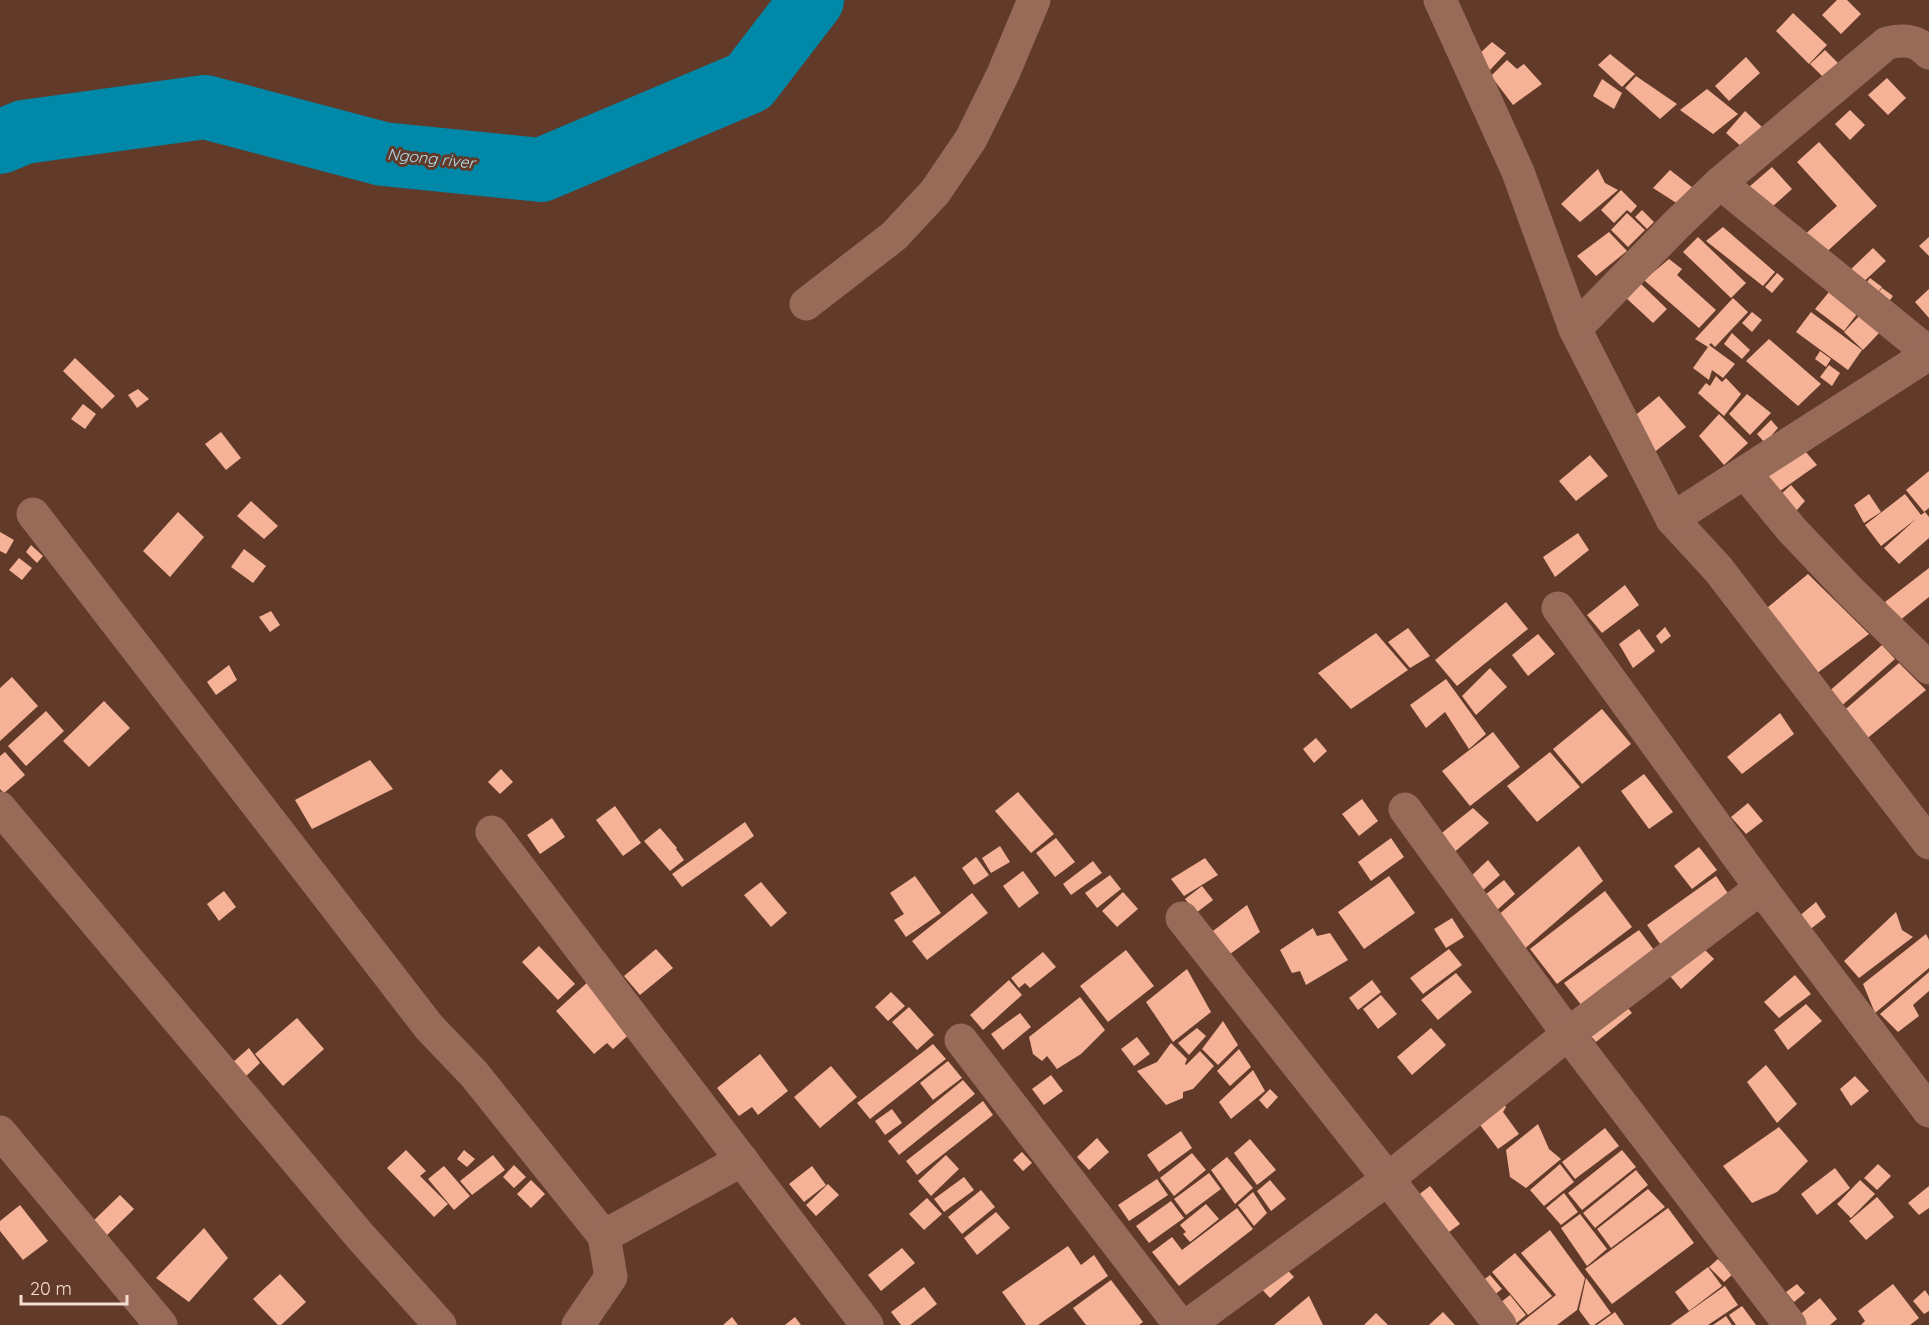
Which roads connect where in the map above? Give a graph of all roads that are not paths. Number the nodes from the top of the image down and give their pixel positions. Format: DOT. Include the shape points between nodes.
graph roads {
  1 [pos="1034,0"];
  2 [pos="1440,0"];
  3 [pos="1929,53"];
  4 [pos="1720,183"];
  5 [pos="806,304"];
  6 [pos="1575,329"];
  7 [pos="1929,354"];
  8 [pos="1745,473"];
  9 [pos="33,514"];
  10 [pos="1672,519"];
  11 [pos="1558,608"];
  12 [pos="1929,668"];
  13 [pos="0,808"];
  14 [pos="1405,808"];
  15 [pos="492,832"];
  16 [pos="1929,843"];
  17 [pos="1761,888"];
  18 [pos="1182,918"];
  19 [pos="1568,1034"];
  20 [pos="961,1040"];
  21 [pos="1929,1110"];
  22 [pos="0,1132"];
  23 [pos="742,1160"];
  24 [pos="1388,1179"];
  25 [pos="604,1236"];
  26 [pos="161,1325"];
  27 [pos="440,1325"];
  28 [pos="578,1325"];
  29 [pos="867,1325"];
  30 [pos="1180,1325"];
  31 [pos="1188,1325"];
  32 [pos="1500,1325"];
  33 [pos="1790,1325"];
  1 -- 5 [label="street" via="971,139 935,192 894,236"];
  2 -- 6 [label="street" via="1518,172"];
  3 -- 4 [label="street" via="1907,40 1887,44"];
  4 -- 6 [label="street"];
  4 -- 7 [label="street"];
  6 -- 10 [label="street"];
  7 -- 8 [label="street"];
  8 -- 10 [label="street"];
  8 -- 12 [label="street" via="1799,538"];
  9 -- 25 [label="street" via="429,1027 474,1074"];
  10 -- 16 [label="street" via="1719,569"];
  11 -- 17 [label="street"];
  13 -- 27 [label="street" via="360,1236"];
  14 -- 19 [label="street"];
  15 -- 23 [label="street"];
  17 -- 19 [label="street"];
  17 -- 21 [label="street"];
  18 -- 24 [label="street"];
  19 -- 24 [label="street"];
  19 -- 33 [label="street"];
  20 -- 30 [label="street"];
  22 -- 26 [label="street"];
  23 -- 25 [label="street"];
  23 -- 29 [label="street"];
  24 -- 31 [label="street"];
  24 -- 32 [label="street"];
  25 -- 28 [label="street" via="611,1277"];
}
